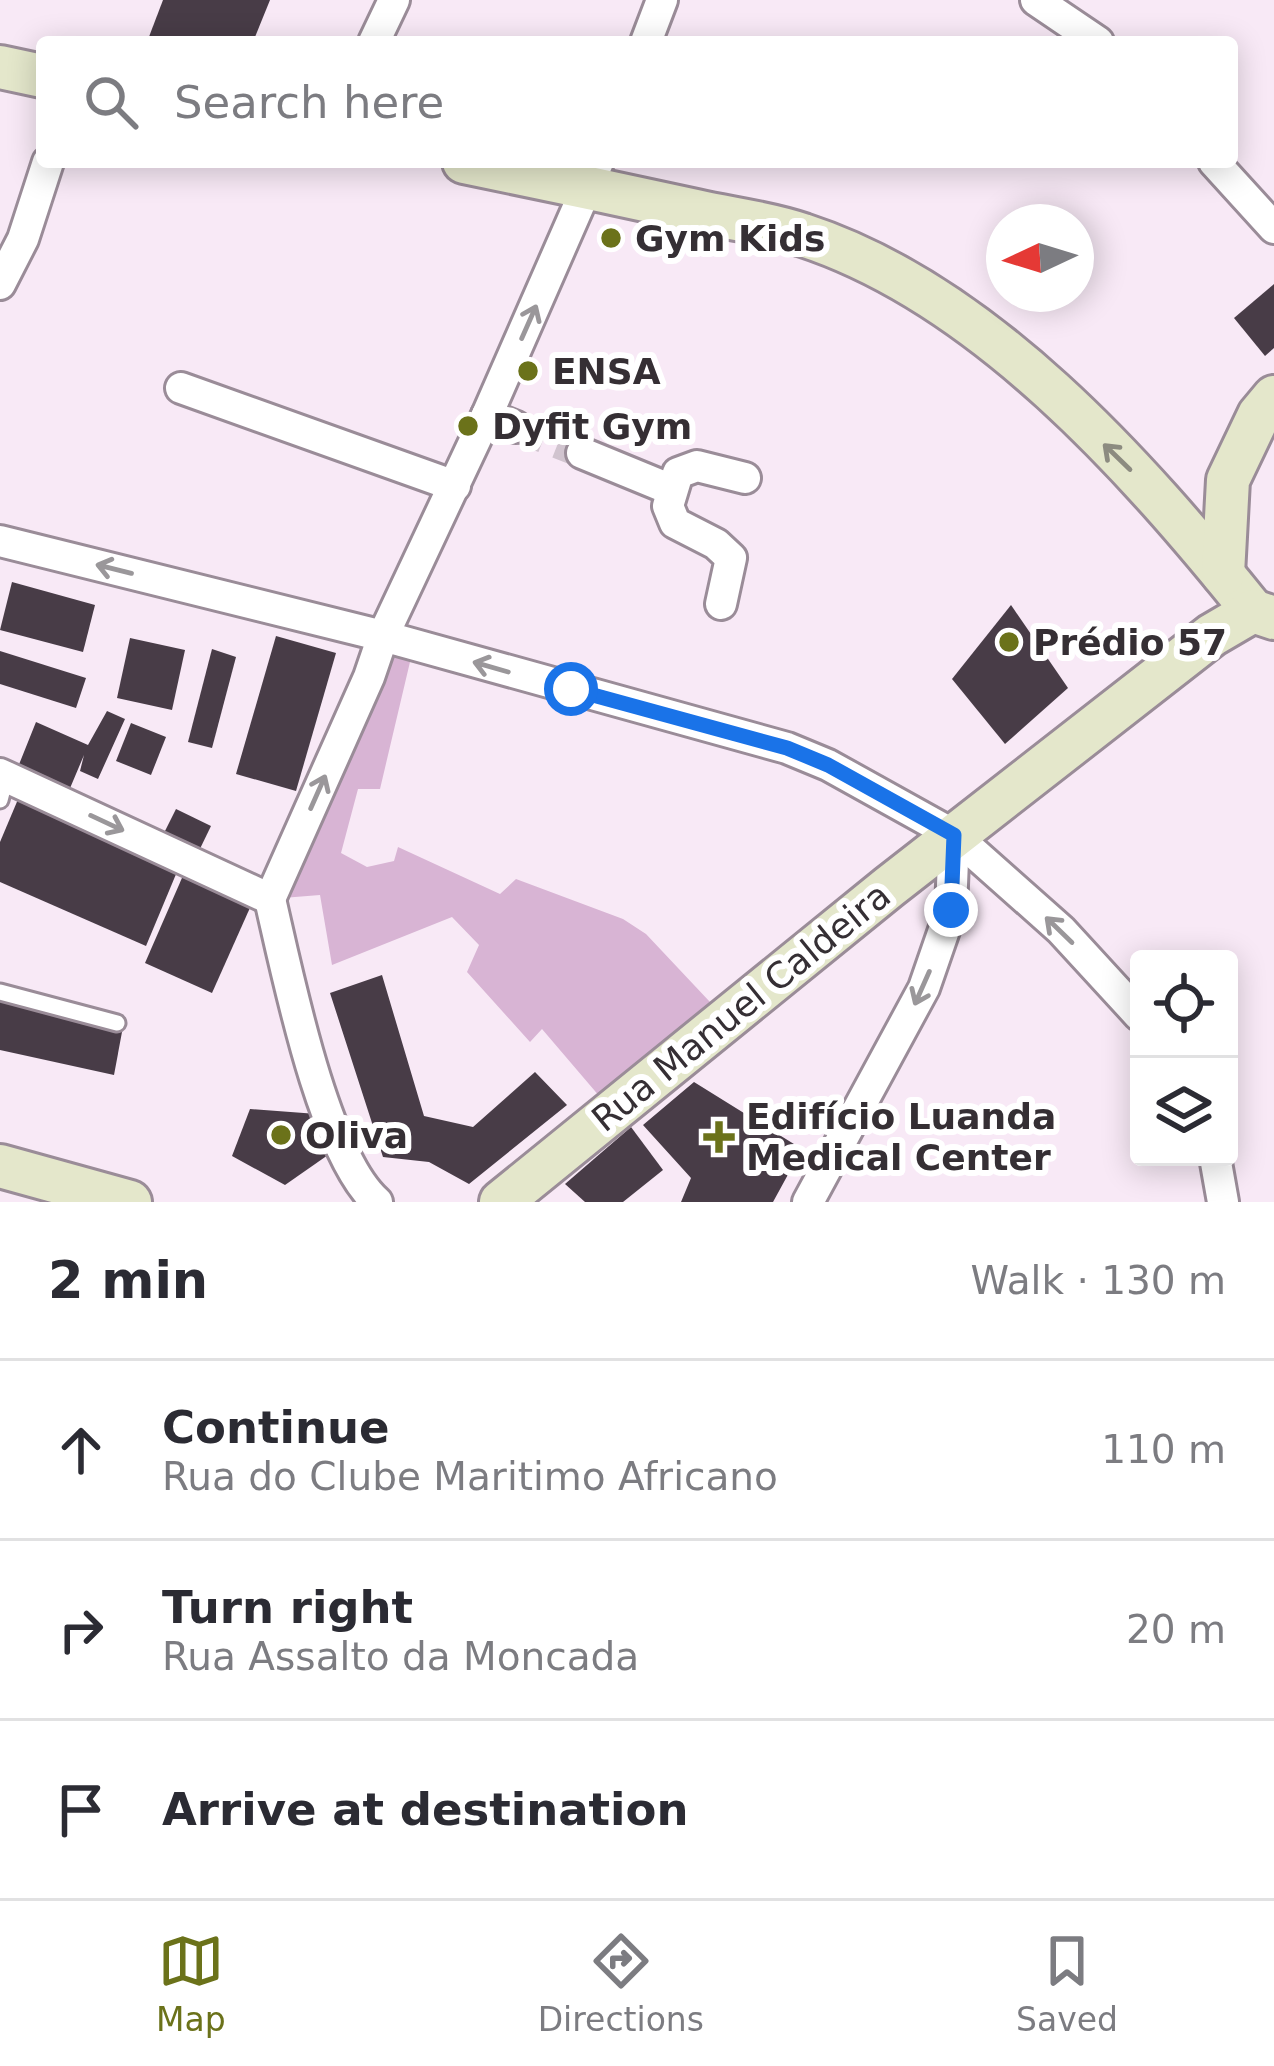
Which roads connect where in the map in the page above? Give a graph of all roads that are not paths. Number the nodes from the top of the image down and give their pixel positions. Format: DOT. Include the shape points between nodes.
graph roads {
  1 [pos="394,0"];
  2 [pos="662,0"];
  3 [pos="1036,0"];
  4 [pos="377,36"];
  5 [pos="648,36"];
  6 [pos="1090,36"];
  7 [pos="0,67"];
  8 [pos="36,75"];
  9 [pos="46,168"];
  10 [pos="524,168"];
  11 [pos="1219,168"];
  12 [pos="593,175"];
  13 [pos="1274,228"];
  14 [pos="0,284"];
  15 [pos="181,388"];
  16 [pos="1274,397"];
  17 [pos="582,453"];
  18 [pos="745,478"];
  19 [pos="1228,480"];
  20 [pos="454,486"];
  21 [pos="672,490"];
  22 [pos="1163,501"];
  23 [pos="0,541"];
  24 [pos="1223,574"];
  25 [pos="721,604"];
  26 [pos="1267,622"];
  27 [pos="383,637"];
  28 [pos="2,784"];
  29 [pos="954,835"];
  30 [pos="270,899"];
  31 [pos="0,992"];
  32 [pos="1130,1006"];
  33 [pos="117,1023"];
  34 [pos="349,1162"];
  35 [pos="0,1166"];
  36 [pos="1216,1166"];
  37 [pos="130,1202"];
  38 [pos="346,1202"];
  39 [pos="377,1202"];
  40 [pos="501,1202"];
  41 [pos="808,1202"];
  42 [pos="1222,1202"];
  1 -- 4 [label="street"];
  2 -- 5 [label="street"];
  3 -- 6 [label="street"];
  7 -- 8 [label="street"];
  9 -- 14 [label="street"];
  10 -- 12 [label="street"];
  11 -- 13 [label="street"];
  20 -- 12 [label="street, one-way" via="502,421"];
  22 -- 12 [label="street, one-way" via="946,304 801,234"];
  15 -- 20 [label="street"];
  16 -- 19 [label="street"];
  17 -- 21 [label="street"];
  18 -- 21 [label="street" via="689,467"];
  19 -- 22 [label="street"];
  19 -- 24 [label="street"];
  20 -- 27 [label="street"];
  21 -- 25 [label="street" via="675,523 731,558"];
  22 -- 24 [label="street"];
  27 -- 23 [label="street, one-way"];
  24 -- 26 [label="street"];
  26 -- 29 [label="street, Rua Manuel Caldeira" via="1212,634"];
  29 -- 27 [label="street, one-way" via="787,748"];
  30 -- 27 [label="street, one-way"];
  28 -- 30 [label="street, one-way"];
  32 -- 29 [label="street, one-way"];
  29 -- 40 [label="street, Rua Manuel Caldeira"];
  29 -- 41 [label="street, one-way" via="951,910 924,988"];
  30 -- 34 [label="street" via="329,1120"];
  31 -- 33 [label="lane"];
  34 -- 38 [label="street"];
  34 -- 39 [label="street"];
  35 -- 37 [label="street"];
  36 -- 42 [label="street"];
}
